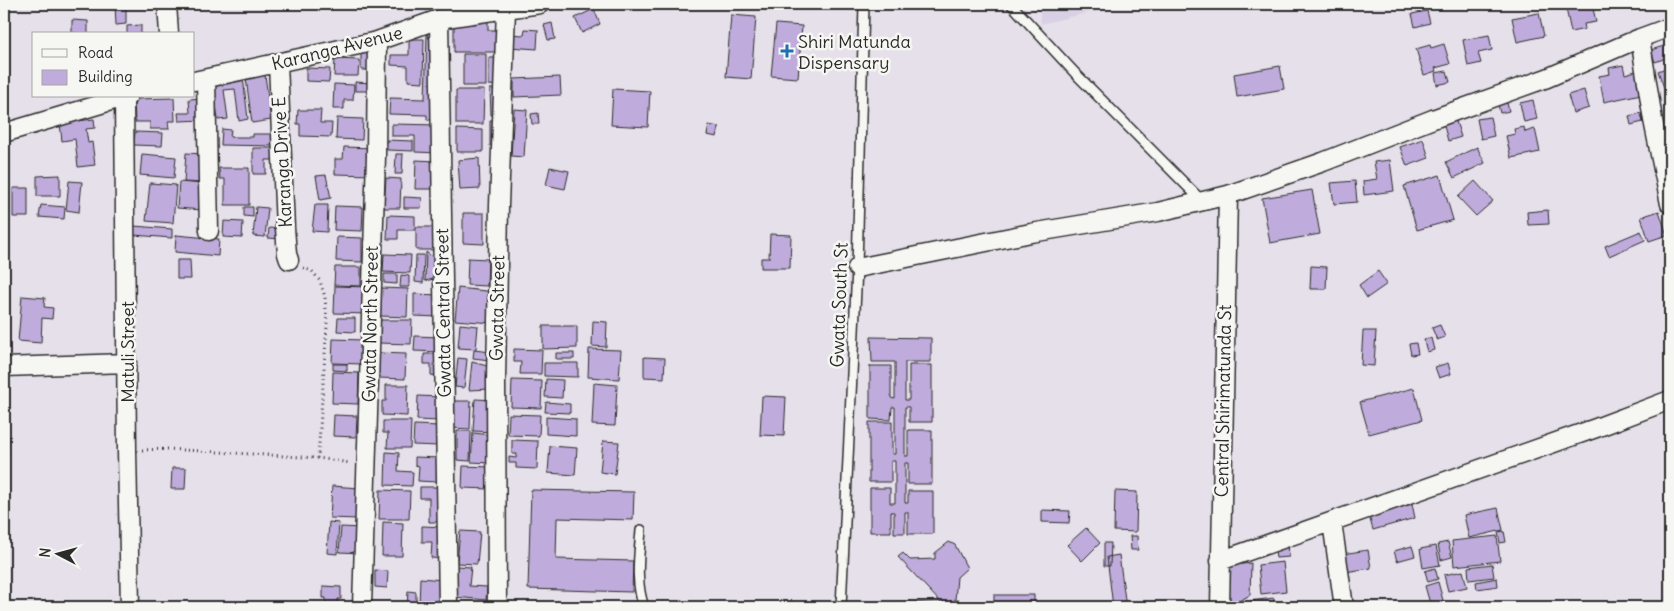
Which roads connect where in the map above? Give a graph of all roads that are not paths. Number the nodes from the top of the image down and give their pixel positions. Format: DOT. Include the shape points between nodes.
graph roads {
  1 [pos="167,4"];
  2 [pos="540,4"];
  3 [pos="864,4"];
  4 [pos="1011,4"];
  5 [pos="506,9"];
  6 [pos="439,19"];
  7 [pos="1670,27"];
  8 [pos="169,32"];
  9 [pos="1640,38"];
  10 [pos="377,41"];
  11 [pos="278,63"];
  12 [pos="200,80"];
  13 [pos="123,98"];
  14 [pos="126,98"];
  15 [pos="4,133"];
  16 [pos="1228,195"];
  17 [pos="1202,201"];
  18 [pos="1670,204"];
  19 [pos="209,231"];
  20 [pos="290,260"];
  21 [pos="857,268"];
  22 [pos="127,363"];
  23 [pos="4,367"];
  24 [pos="1670,400"];
  25 [pos="1332,522"];
  26 [pos="641,530"];
  27 [pos="1220,561"];
  28 [pos="130,607"];
  29 [pos="362,607"];
  30 [pos="448,607"];
  31 [pos="497,607"];
  32 [pos="644,607"];
  33 [pos="841,607"];
  34 [pos="1220,607"];
  35 [pos="1344,607"];
  1 -- 8 [label="street"];
  2 -- 5 [label="street, Karanga Avenue"];
  3 -- 21 [label="lane, Gwata South St"];
  4 -- 17 [label="lane" via="1075,74"];
  5 -- 6 [label="street, Karanga Avenue"];
  5 -- 31 [label="street, Gwata Street" via="498,206"];
  6 -- 10 [label="street, Karanga Avenue"];
  6 -- 30 [label="street, Gwata Central Street"];
  7 -- 9 [label="street"];
  9 -- 16 [label="street" via="1547,78"];
  9 -- 18 [label="street"];
  10 -- 11 [label="street, Karanga Avenue"];
  10 -- 29 [label="street, Gwata North Street"];
  11 -- 12 [label="street, Karanga Avenue"];
  11 -- 20 [label="street, Karanga Drive E" via="285,228"];
  12 -- 19 [label="street"];
  13 -- 15 [label="street"];
  14 -- 22 [label="street, Matuli Street"];
  16 -- 17 [label="street"];
  16 -- 27 [label="street, Central Shirimatunda St"];
  17 -- 21 [label="street"];
  21 -- 33 [label="lane, Gwata South St"];
  22 -- 23 [label="street"];
  22 -- 28 [label="street, Matuli Street"];
  24 -- 25 [label="street"];
  25 -- 27 [label="street"];
  25 -- 35 [label="street"];
  26 -- 32 [label="lane" via="638,575"];
  27 -- 34 [label="street, Central Shirimatunda St"];
}
